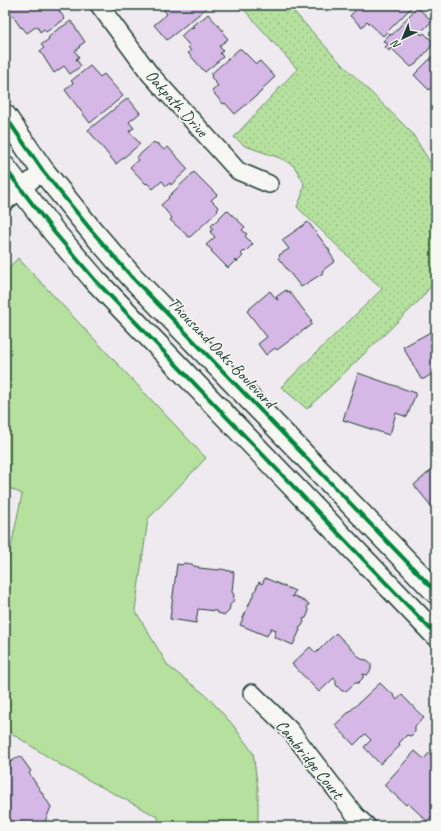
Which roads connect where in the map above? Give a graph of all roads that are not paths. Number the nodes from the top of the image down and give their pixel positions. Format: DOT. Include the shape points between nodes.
graph roads {
  1 [pos="99,5"];
  2 [pos="5,116"];
  3 [pos="5,168"];
  4 [pos="43,171"];
  5 [pos="269,184"];
  6 [pos="13,196"];
  7 [pos="436,592"];
  8 [pos="436,635"];
  9 [pos="252,694"];
  10 [pos="367,826"];
  1 -- 5 [label="street, Oakpath Drive" via="150,74 238,171"];
  2 -- 4 [label="main road, Thousand Oaks Boulevard"];
  3 -- 6 [label="main road"];
  4 -- 6 [label="street"];
  4 -- 7 [label="main road, Thousand Oaks Boulevard" via="132,276"];
  6 -- 8 [label="main road" via="64,244 124,312"];
  9 -- 10 [label="street, Cambridge Court" via="290,730 356,816"];
}
